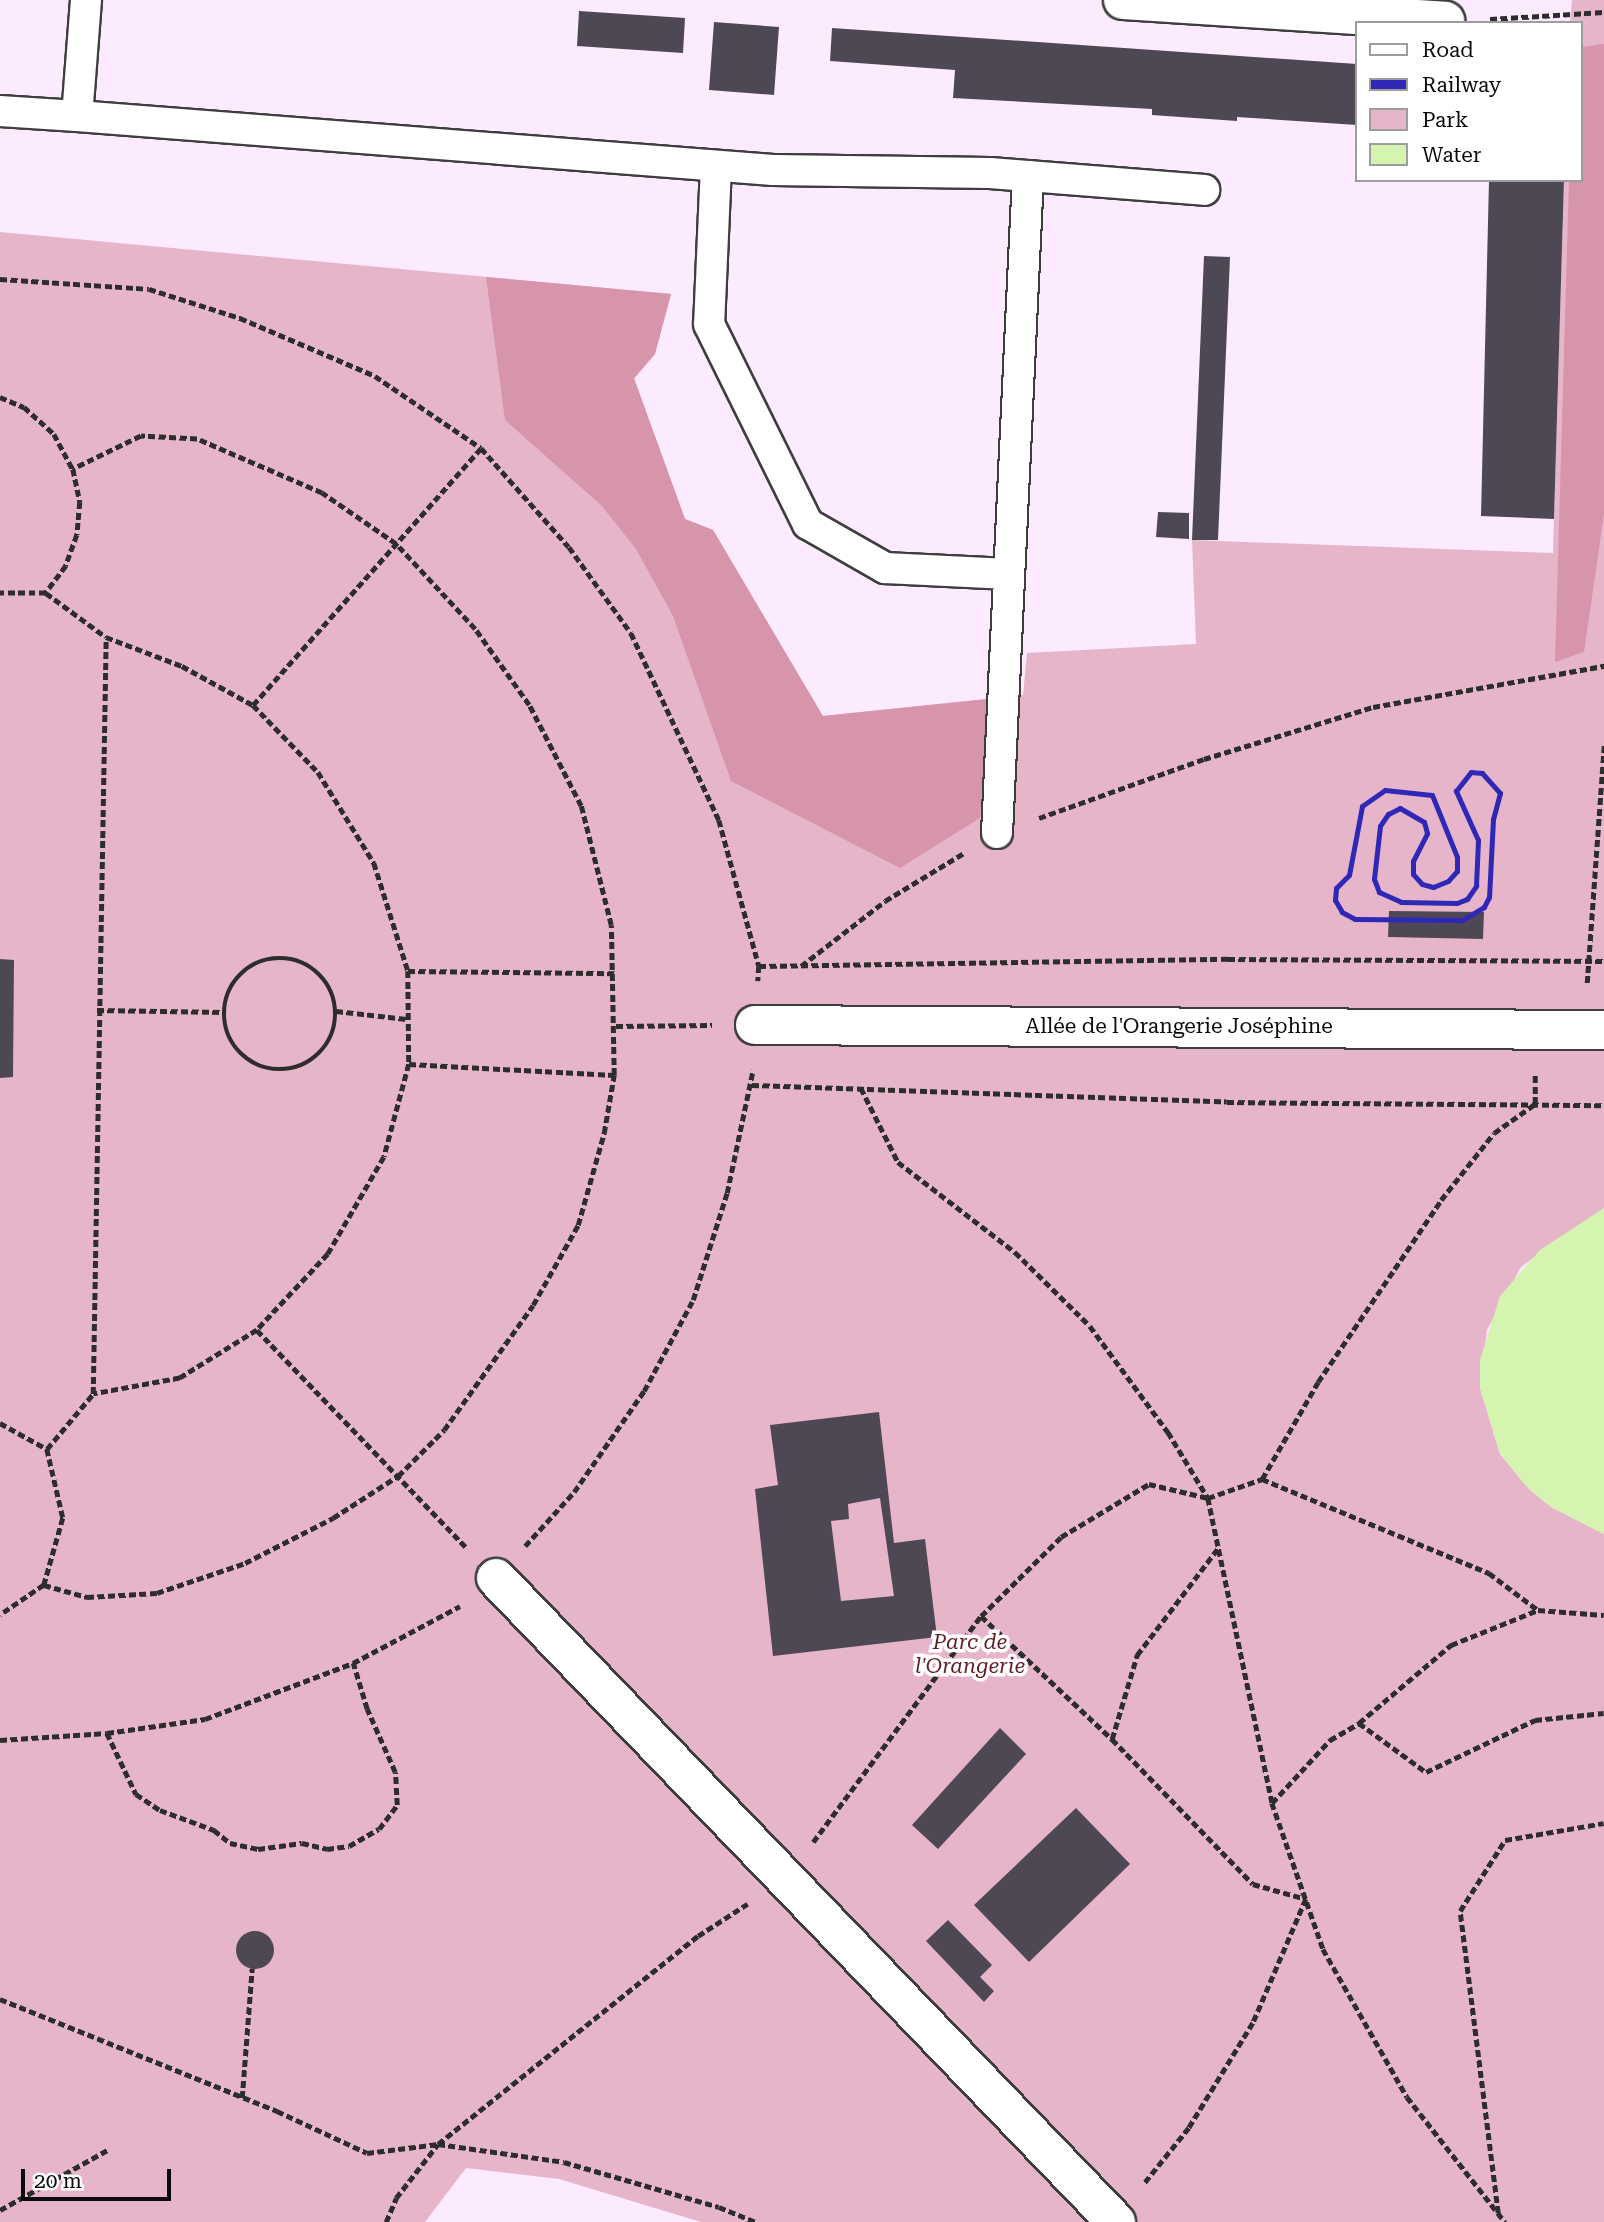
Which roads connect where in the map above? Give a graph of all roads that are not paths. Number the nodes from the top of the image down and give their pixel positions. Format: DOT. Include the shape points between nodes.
graph roads {
  1 [pos="86,0"];
  2 [pos="1123,0"];
  3 [pos="1446,21"];
  4 [pos="0,111"];
  5 [pos="77,116"];
  6 [pos="716,166"];
  7 [pos="1028,176"];
  8 [pos="1204,190"];
  9 [pos="1009,574"];
  10 [pos="997,833"];
  11 [pos="755,1025"];
  12 [pos="1594,1030"];
  13 [pos="496,1578"];
  14 [pos="1115,2221"];
  1 -- 5 [label="lane"];
  2 -- 3 [label="street"];
  4 -- 5 [label="lane"];
  5 -- 6 [label="lane" via="124,116 496,151"];
  6 -- 7 [label="lane"];
  6 -- 9 [label="lane" via="709,324 808,524 885,568"];
  7 -- 8 [label="lane"];
  7 -- 9 [label="lane"];
  9 -- 10 [label="lane"];
  11 -- 12 [label="street, Allée de l'Orangerie Joséphine"];
  13 -- 14 [label="street"];
}
